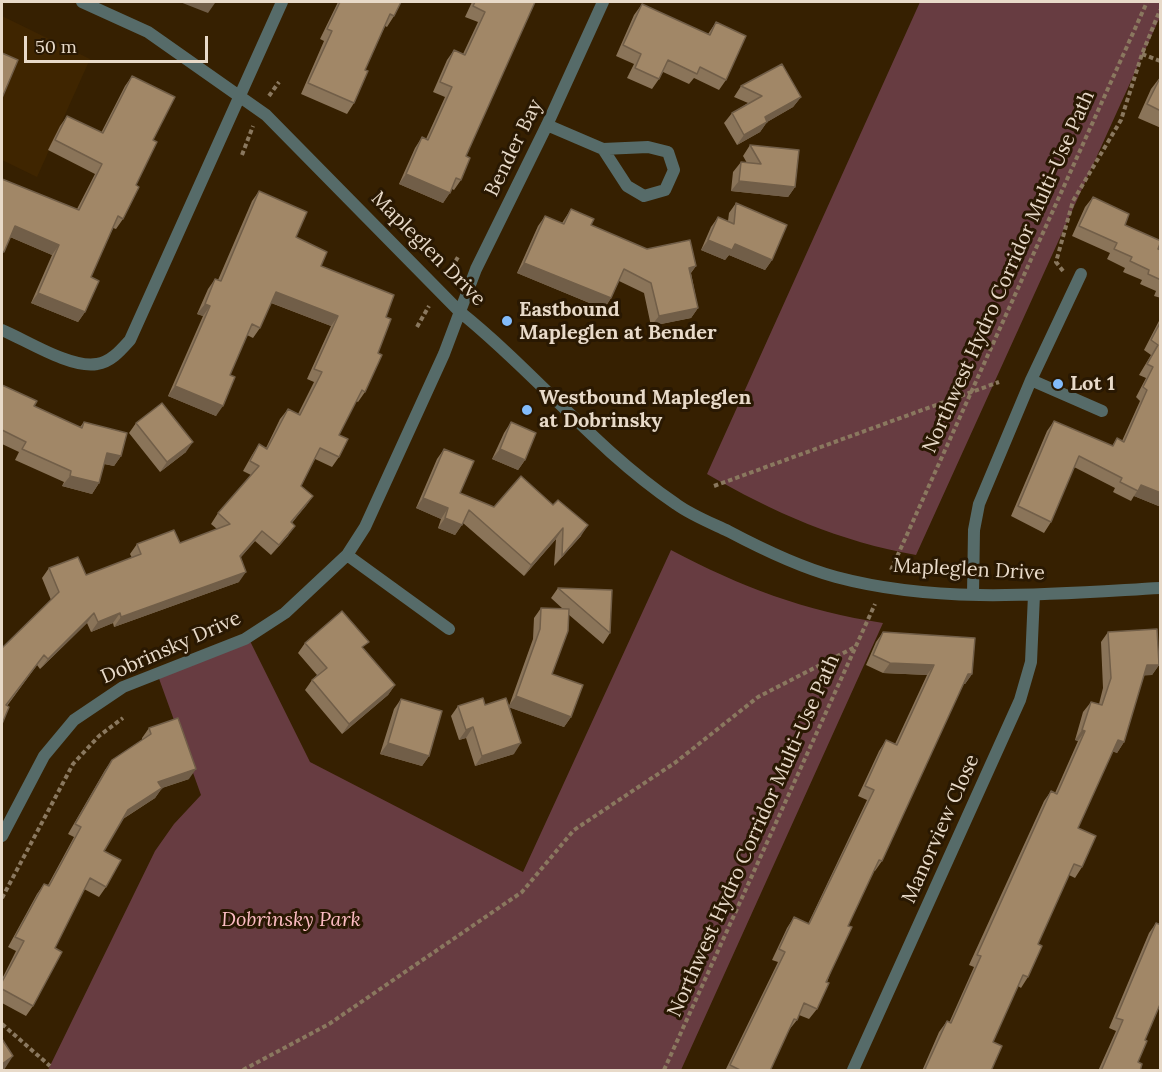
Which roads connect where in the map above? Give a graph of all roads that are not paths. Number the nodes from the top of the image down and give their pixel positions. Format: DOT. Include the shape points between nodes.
graph roads {
  1 [pos="82,2"];
  2 [pos="282,2"];
  3 [pos="603,2"];
  4 [pos="240,96"];
  5 [pos="547,125"];
  6 [pos="603,149"];
  7 [pos="1081,274"];
  8 [pos="460,312"];
  9 [pos="2,330"];
  10 [pos="1031,380"];
  11 [pos="1102,411"];
  12 [pos="346,555"];
  13 [pos="1161,588"];
  14 [pos="974,594"];
  15 [pos="1034,595"];
  16 [pos="449,629"];
  17 [pos="2,836"];
  18 [pos="853,1071"];
  1 -- 4 [label="street, Mapleglen Drive" via="147,32"];
  2 -- 4 [label="street"];
  3 -- 5 [label="street, Bender Bay"];
  4 -- 8 [label="street, Mapleglen Drive" via="266,115"];
  4 -- 9 [label="street" via="130,340 114,357 98,364 78,364"];
  5 -- 6 [label="street"];
  5 -- 8 [label="street, Bender Bay" via="476,269"];
  6 -- 6 [label="street" via="627,186 644,196 666,190 674,170 668,153 648,147"];
  7 -- 10 [label="street"];
  8 -- 12 [label="street, Dobrinsky Drive" via="365,527"];
  8 -- 14 [label="street, Mapleglen Drive" via="591,436 676,505 767,551 836,577 909,591"];
  10 -- 11 [label="street"];
  10 -- 14 [label="street" via="979,504 974,530"];
  12 -- 16 [label="street"];
  12 -- 17 [label="street, Dobrinsky Drive" via="285,613 245,639 123,687 74,720 44,756"];
  13 -- 15 [label="street, Mapleglen Drive"];
  14 -- 15 [label="street, Mapleglen Drive"];
  15 -- 18 [label="street, Manorview Close" via="1031,662 1020,700"];
}
